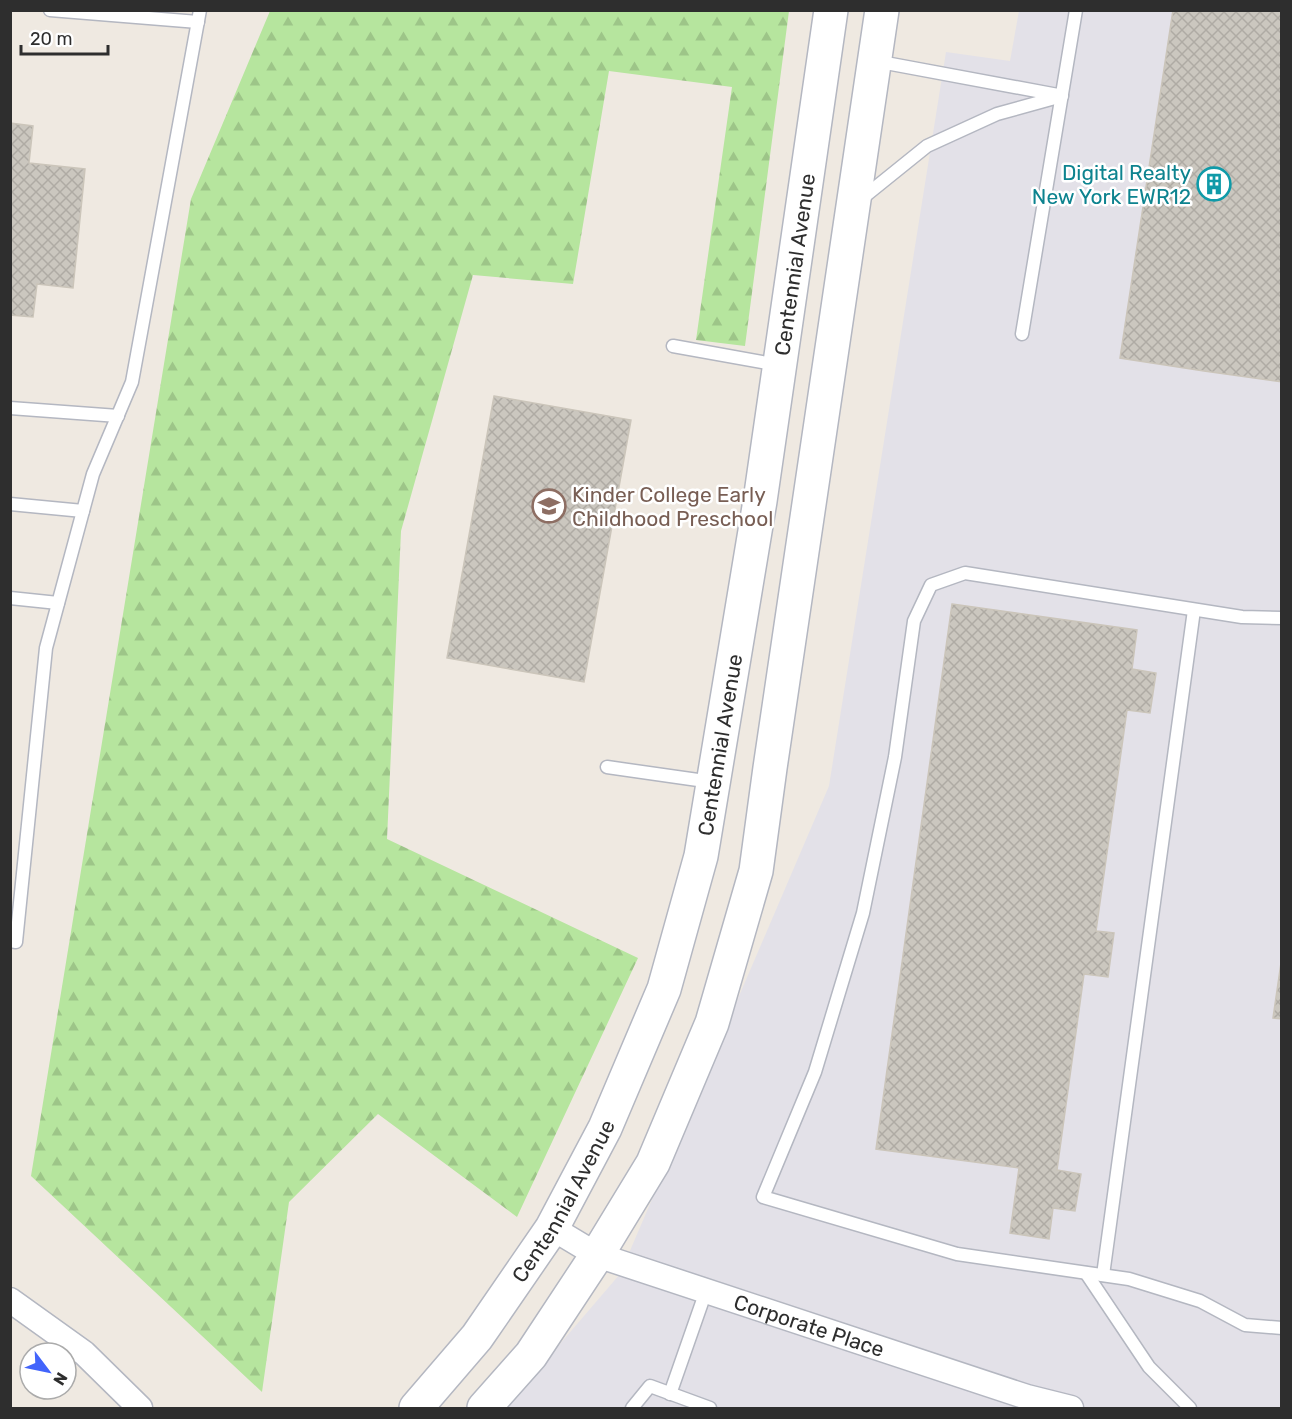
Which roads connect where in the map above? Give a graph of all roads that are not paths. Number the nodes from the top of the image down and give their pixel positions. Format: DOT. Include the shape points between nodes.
graph roads {
  1 [pos="51,10"];
  2 [pos="831,10"];
  3 [pos="882,10"];
  4 [pos="1076,10"];
  5 [pos="199,16"];
  6 [pos="875,61"];
  7 [pos="1062,96"];
  8 [pos="854,205"];
  9 [pos="1022,334"];
  10 [pos="673,346"];
  11 [pos="780,365"];
  12 [pos="10,408"];
  13 [pos="118,416"];
  14 [pos="10,504"];
  15 [pos="83,512"];
  16 [pos="10,598"];
  17 [pos="58,603"];
  18 [pos="1194,610"];
  19 [pos="1281,618"];
  20 [pos="607,767"];
  21 [pos="713,783"];
  22 [pos="10,941"];
  23 [pos="552,1228"];
  24 [pos="597,1255"];
  25 [pos="1086,1273"];
  26 [pos="1102,1275"];
  27 [pos="706,1291"];
  28 [pos="10,1300"];
  29 [pos="1281,1328"];
  30 [pos="670,1394"];
  31 [pos="1025,1403"];
  32 [pos="140,1408"];
  33 [pos="416,1408"];
  34 [pos="484,1408"];
  35 [pos="632,1408"];
  36 [pos="710,1408"];
  37 [pos="1071,1408"];
  38 [pos="1190,1408"];
  1 -- 5 [label="lane"];
  2 -- 11 [label="main road, Centennial Avenue"];
  3 -- 6 [label="main road"];
  4 -- 7 [label="lane"];
  5 -- 13 [label="lane" via="132,382"];
  6 -- 7 [label="lane"];
  6 -- 8 [label="main road"];
  7 -- 8 [label="lane" via="997,114 927,146"];
  7 -- 9 [label="lane"];
  8 -- 24 [label="main road" via="756,872 708,1034 653,1163"];
  10 -- 11 [label="lane"];
  11 -- 21 [label="main road, Centennial Avenue"];
  12 -- 13 [label="lane"];
  13 -- 15 [label="lane" via="93,474"];
  14 -- 15 [label="lane"];
  15 -- 17 [label="lane"];
  16 -- 17 [label="lane"];
  17 -- 22 [label="lane" via="46,648 16,942"];
  18 -- 19 [label="lane"];
  18 -- 25 [label="lane" via="965,573 931,585 914,621 895,757 863,913 815,1072 763,1197 957,1254"];
  18 -- 26 [label="lane"];
  20 -- 21 [label="lane"];
  21 -- 23 [label="main road, Centennial Avenue" via="701,856 664,989 605,1128"];
  23 -- 24 [label="street, Corporate Place"];
  23 -- 33 [label="main road, Centennial Avenue" via="477,1337"];
  24 -- 27 [label="street, Corporate Place"];
  24 -- 34 [label="main road" via="531,1354"];
  25 -- 26 [label="lane"];
  25 -- 38 [label="lane" via="1149,1367"];
  26 -- 29 [label="lane" via="1129,1279 1200,1301 1245,1324"];
  27 -- 30 [label="lane"];
  27 -- 31 [label="street, Corporate Place"];
  28 -- 32 [label="street" via="84,1353"];
  30 -- 35 [label="lane" via="650,1386"];
  30 -- 36 [label="lane"];
  31 -- 37 [label="street, Corporate Place"];
}
